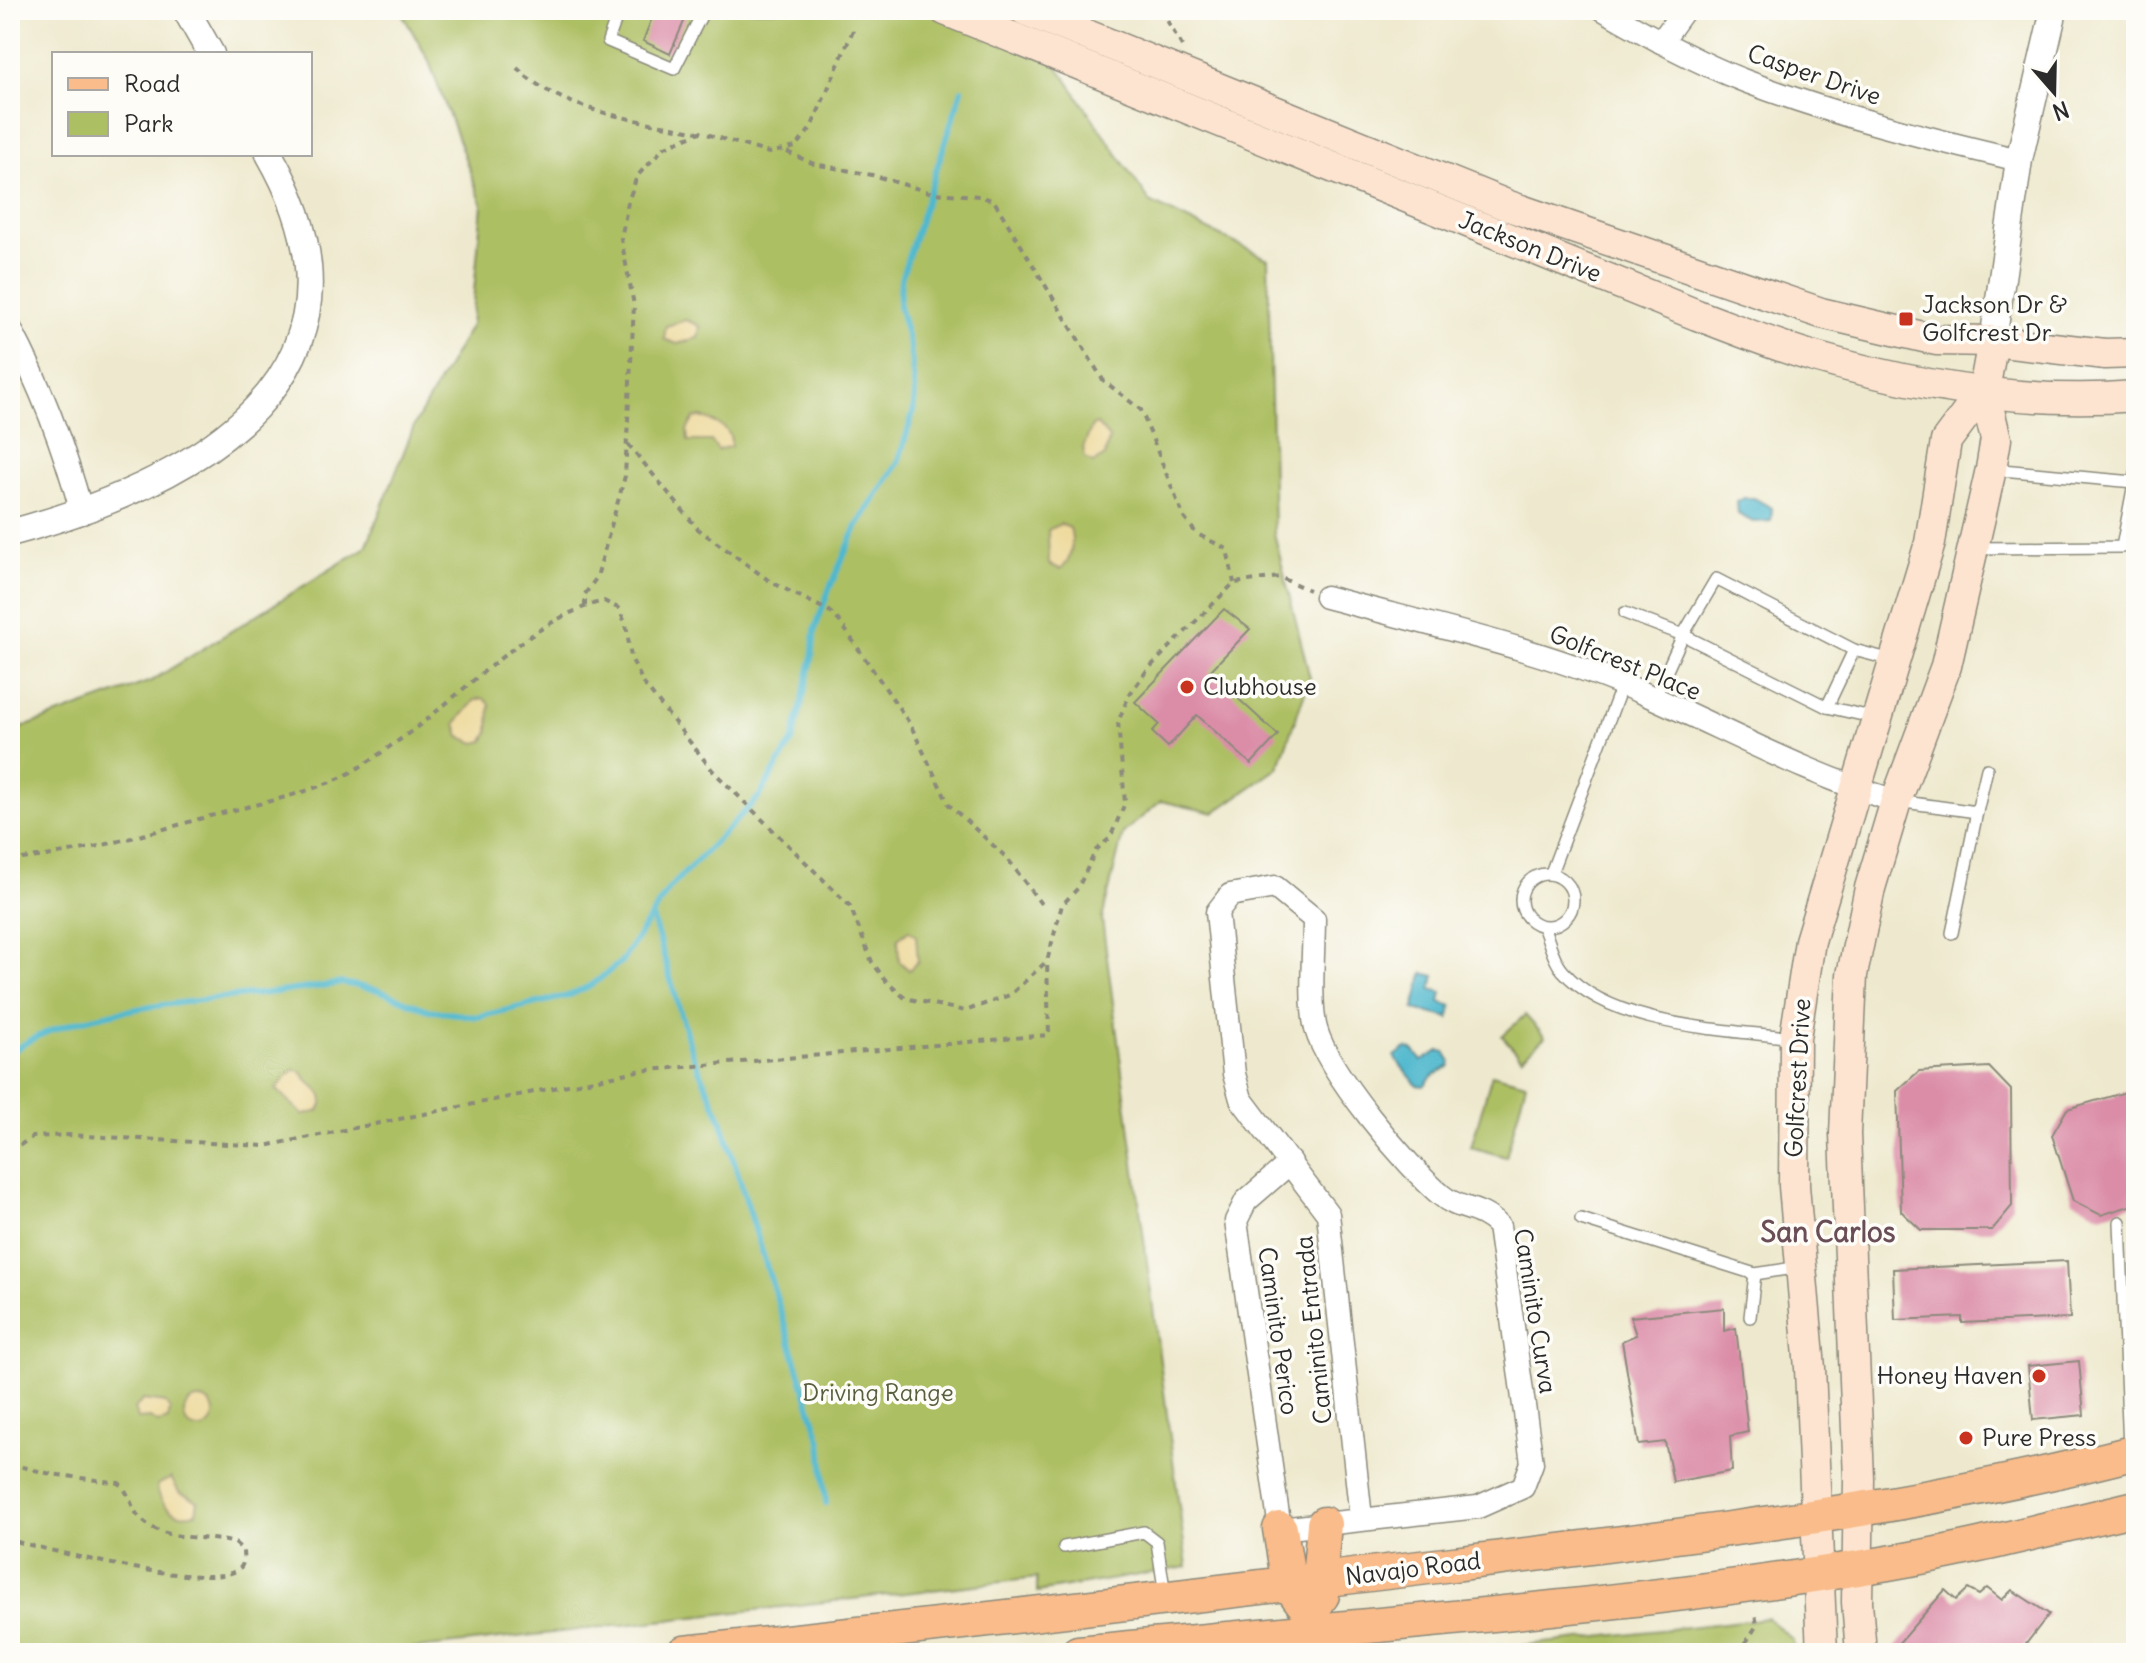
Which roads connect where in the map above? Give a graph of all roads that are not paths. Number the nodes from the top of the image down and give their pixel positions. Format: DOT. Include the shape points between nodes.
graph roads {
  1 [pos="186,10"];
  2 [pos="619,10"];
  3 [pos="704,10"];
  4 [pos="945,10"];
  5 [pos="1025,10"];
  6 [pos="1604,10"];
  7 [pos="1684,10"];
  8 [pos="2054,10"];
  9 [pos="1661,42"];
  10 [pos="210,52"];
  11 [pos="270,156"];
  12 [pos="2019,160"];
  13 [pos="10,328"];
  14 [pos="1993,341"];
  15 [pos="2136,353"];
  16 [pos="1984,390"];
  17 [pos="2136,396"];
  18 [pos="1991,469"];
  19 [pos="2135,477"];
  20 [pos="82,513"];
  21 [pos="10,533"];
  22 [pos="1973,548"];
  23 [pos="1326,597"];
  24 [pos="1625,613"];
  25 [pos="1683,635"];
  26 [pos="1854,650"];
  27 [pos="1897,661"];
  28 [pos="1622,685"];
  29 [pos="1654,699"];
  30 [pos="1827,707"];
  31 [pos="1876,718"];
  32 [pos="1987,769"];
  33 [pos="1855,788"];
  34 [pos="1896,801"];
  35 [pos="1977,812"];
  36 [pos="1551,873"];
  37 [pos="1543,926"];
  38 [pos="1217,927"];
  39 [pos="1952,933"];
  40 [pos="1795,1038"];
  41 [pos="1291,1162"];
  42 [pos="1581,1219"];
  43 [pos="2120,1222"];
  44 [pos="1800,1267"];
  45 [pos="1755,1274"];
  46 [pos="1750,1317"];
  47 [pos="2131,1381"];
  48 [pos="2132,1453"];
  49 [pos="2136,1508"];
  50 [pos="1858,1510"];
  51 [pos="1819,1515"];
  52 [pos="1361,1518"];
  53 [pos="1324,1524"];
  54 [pos="1280,1529"];
  55 [pos="1064,1547"];
  56 [pos="1857,1568"];
  57 [pos="1820,1573"];
  58 [pos="1306,1592"];
  59 [pos="1166,1599"];
  60 [pos="1375,1623"];
  61 [pos="684,1653"];
  62 [pos="1063,1653"];
  63 [pos="1078,1653"];
  64 [pos="1822,1653"];
  65 [pos="1861,1653"];
  1 -- 10 [label="street"];
  2 -- 3 [label="lane" via="608,41 674,69"];
  4 -- 16 [label="main road, Jackson Drive" via="1697,315 1810,356 1928,385"];
  5 -- 14 [label="main road, Jackson Drive" via="1509,206 1703,275 1821,313 1936,340"];
  6 -- 9 [label="street, Casper Drive"];
  7 -- 9 [label="street"];
  8 -- 12 [label="street, Golfcrest Drive"];
  9 -- 12 [label="street, Casper Drive" via="1758,85 1907,134"];
  11 -- 20 [label="street" via="300,216 308,266 304,316 287,364 258,408 218,443 135,492"];
  12 -- 14 [label="street, Golfcrest Drive"];
  13 -- 20 [label="street" via="60,433"];
  14 -- 15 [label="main road, Jackson Drive"];
  14 -- 16 [label="main road, Golfcrest Drive"];
  16 -- 17 [label="main road, Jackson Drive"];
  16 -- 18 [label="main road, Golfcrest Drive" via="1996,439"];
  16 -- 27 [label="main road, Golfcrest Drive" via="1946,441 1930,543"];
  18 -- 19 [label="lane"];
  18 -- 22 [label="main road, Golfcrest Drive"];
  19 -- 22 [label="lane" via="2122,547"];
  20 -- 21 [label="street"];
  22 -- 34 [label="main road, Golfcrest Drive" via="1946,666"];
  23 -- 28 [label="street, Golfcrest Place" via="1556,660"];
  24 -- 25 [label="lane"];
  25 -- 26 [label="lane" via="1716,579"];
  25 -- 29 [label="lane"];
  25 -- 30 [label="lane"];
  26 -- 27 [label="lane"];
  26 -- 30 [label="lane"];
  27 -- 31 [label="main road, Golfcrest Drive"];
  28 -- 29 [label="street, Golfcrest Place"];
  28 -- 36 [label="lane"];
  29 -- 33 [label="street, Golfcrest Place"];
  30 -- 31 [label="lane"];
  31 -- 33 [label="main road, Golfcrest Drive"];
  32 -- 35 [label="lane"];
  33 -- 34 [label="street, Golfcrest Place"];
  33 -- 40 [label="main road, Golfcrest Drive" via="1810,941"];
  34 -- 35 [label="lane"];
  34 -- 50 [label="main road, Golfcrest Drive" via="1852,975 1845,1134"];
  35 -- 39 [label="lane"];
  36 -- 37 [label="lane" via="1528,881 1521,899 1527,916"];
  36 -- 37 [label="lane" via="1571,887 1573,906 1562,922"];
  37 -- 40 [label="lane" via="1561,969 1591,997 1680,1025"];
  38 -- 41 [label="street, Caminito Entrada" via="1241,1099"];
  38 -- 52 [label="street, Caminito Curva" via="1217,912 1230,895 1275,887 1314,919 1316,1028 1333,1068 1421,1178 1446,1200 1485,1212 1499,1226 1532,1463 1523,1487 1478,1507"];
  40 -- 44 [label="main road, Golfcrest Drive" via="1794,1186"];
  41 -- 52 [label="street, Caminito Entrada" via="1328,1214"];
  41 -- 54 [label="street, Caminito Perico" via="1246,1201 1236,1221"];
  42 -- 45 [label="lane"];
  43 -- 47 [label="lane"];
  44 -- 45 [label="lane"];
  44 -- 51 [label="main road, Golfcrest Drive"];
  45 -- 46 [label="lane"];
  47 -- 48 [label="lane"];
  48 -- 50 [label="main road, Navajo Road" via="1984,1489"];
  49 -- 56 [label="main road, Navajo Road"];
  50 -- 51 [label="main road, Navajo Road"];
  50 -- 56 [label="main road, Golfcrest Drive"];
  51 -- 57 [label="main road, Golfcrest Drive"];
  51 -- 58 [label="main road, Navajo Road"];
  52 -- 53 [label="street"];
  53 -- 54 [label="street"];
  53 -- 58 [label="main road"];
  54 -- 58 [label="main road"];
  55 -- 59 [label="lane" via="1144,1532 1157,1542"];
  56 -- 57 [label="main road, Navajo Road"];
  56 -- 65 [label="main road, Golfcrest Drive"];
  57 -- 60 [label="main road, Navajo Road" via="1625,1599"];
  57 -- 64 [label="main road, Golfcrest Drive"];
  58 -- 59 [label="main road, Navajo Road"];
  58 -- 60 [label="main road"];
  58 -- 62 [label="main road"];
  59 -- 61 [label="main road, Navajo Road"];
  60 -- 63 [label="main road, Navajo Road"];
}
